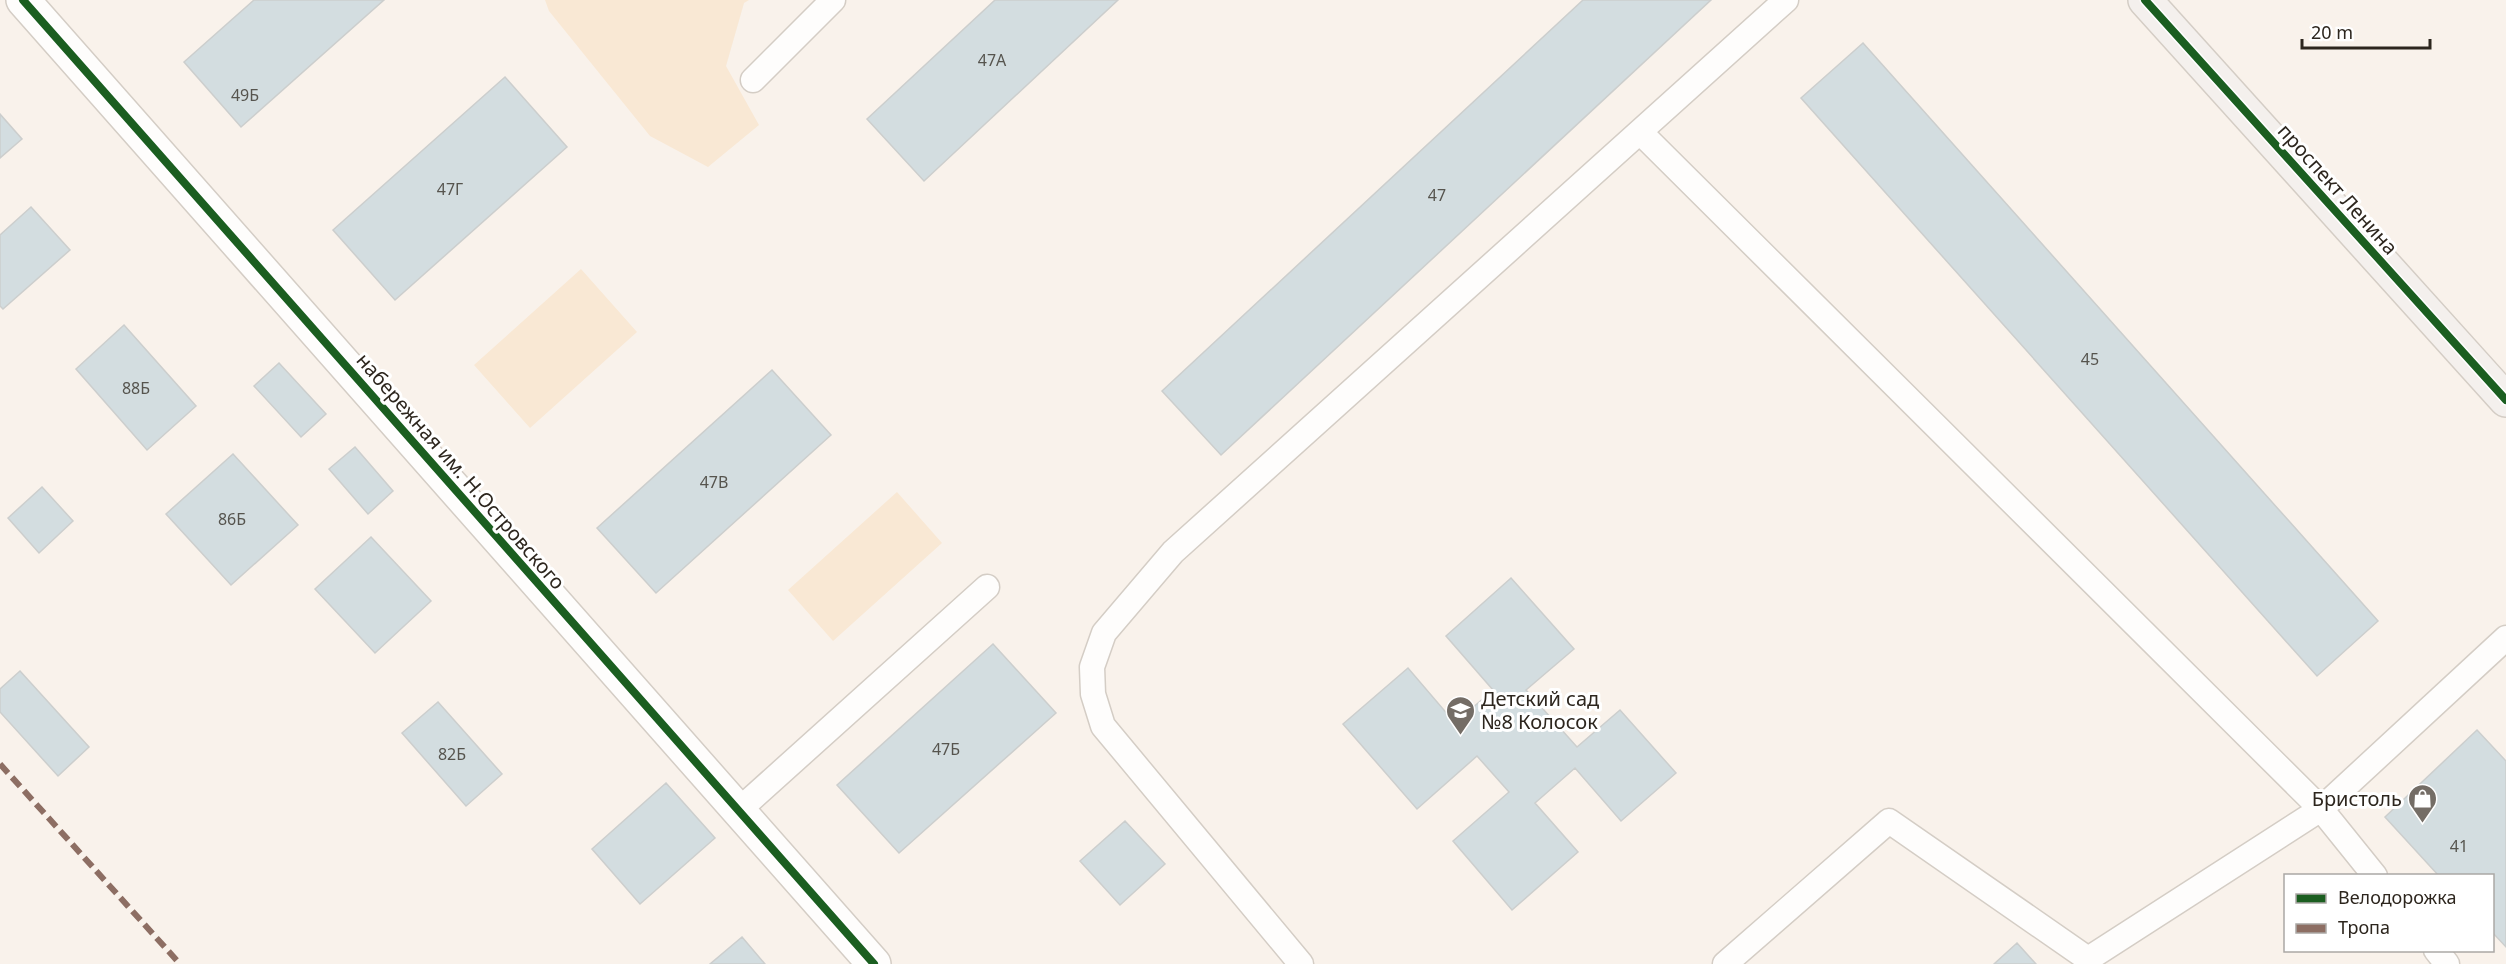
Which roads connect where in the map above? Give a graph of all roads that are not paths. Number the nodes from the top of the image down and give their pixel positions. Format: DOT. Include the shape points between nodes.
graph roads {
  1 [pos="23,0"];
  2 [pos="833,0"];
  3 [pos="1786,0"];
  4 [pos="2145,0"];
  5 [pos="753,80"];
  6 [pos="1640,132"];
  7 [pos="2506,399"];
  8 [pos="987,587"];
  9 [pos="2506,638"];
  10 [pos="2321,809"];
  11 [pos="739,810"];
  12 [pos="2373,874"];
  13 [pos="2437,952"];
  14 [pos="874,964"];
  15 [pos="1301,964"];
  16 [pos="1725,964"];
  17 [pos="2447,964"];
  1 -- 11 [label="street, набережная им. Н.Островского"];
  2 -- 5 [label="lane"];
  3 -- 6 [label="lane"];
  4 -- 7 [label="street, проспект Ленина"];
  6 -- 10 [label="lane"];
  6 -- 15 [label="lane" via="1173,552 1104,633 1092,667 1093,694 1103,726"];
  8 -- 11 [label="lane"];
  9 -- 10 [label="lane"];
  10 -- 12 [label="lane"];
  10 -- 16 [label="lane" via="2088,959 1889,821"];
  11 -- 14 [label="street, набережная им. Н.Островского"];
  13 -- 17 [label="lane"];
}
